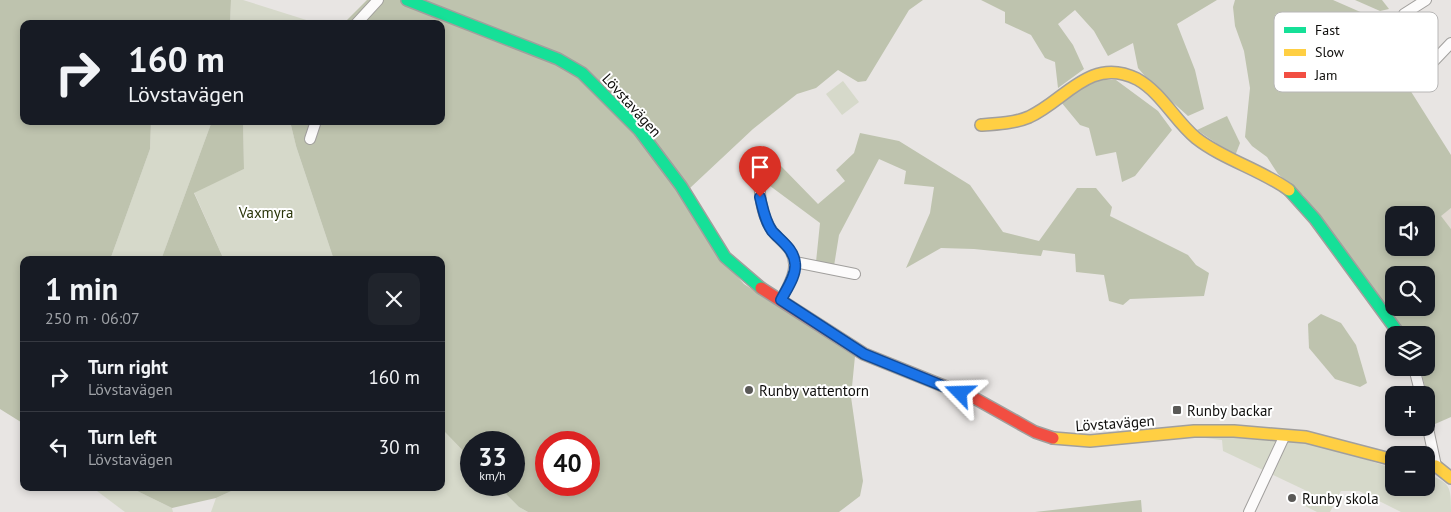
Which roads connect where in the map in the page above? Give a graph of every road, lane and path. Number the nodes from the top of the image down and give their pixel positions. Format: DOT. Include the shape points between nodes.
graph roads {
  1 [pos="378,0"];
  2 [pos="407,0"];
  3 [pos="1426,0"];
  4 [pos="1407,12"];
  5 [pos="360,20"];
  6 [pos="1451,43"];
  7 [pos="1438,57"];
  8 [pos="315,125"];
  9 [pos="981,125"];
  10 [pos="310,139"];
  11 [pos="759,179"];
  12 [pos="796,262"];
  13 [pos="855,274"];
  14 [pos="781,300"];
  15 [pos="1393,326"];
  16 [pos="1285,435"];
  17 [pos="1385,458"];
  18 [pos="1435,468"];
  19 [pos="1451,478"];
  20 [pos="1249,512"];
  1 -- 5 [label="street"];
  2 -- 14 [label="street, Lövstavägen" via="558,59 582,73 639,130 725,256 752,282"];
  3 -- 4 [label="street"];
  6 -- 7 [label="street"];
  8 -- 10 [label="street"];
  9 -- 15 [label="street" via="1012,123 1030,116 1099,74 1130,75 1214,152 1272,178 1295,197"];
  11 -- 12 [label="street" via="764,215 771,230 790,250"];
  12 -- 13 [label="street"];
  12 -- 14 [label="street"];
  14 -- 16 [label="street, Lövstavägen" via="864,354 976,399 1035,432 1056,439 1090,441 1211,430"];
  16 -- 17 [label="street, Lövstavägen" via="1319,440"];
  16 -- 20 [label="street"];
  18 -- 19 [label="street"];
}
